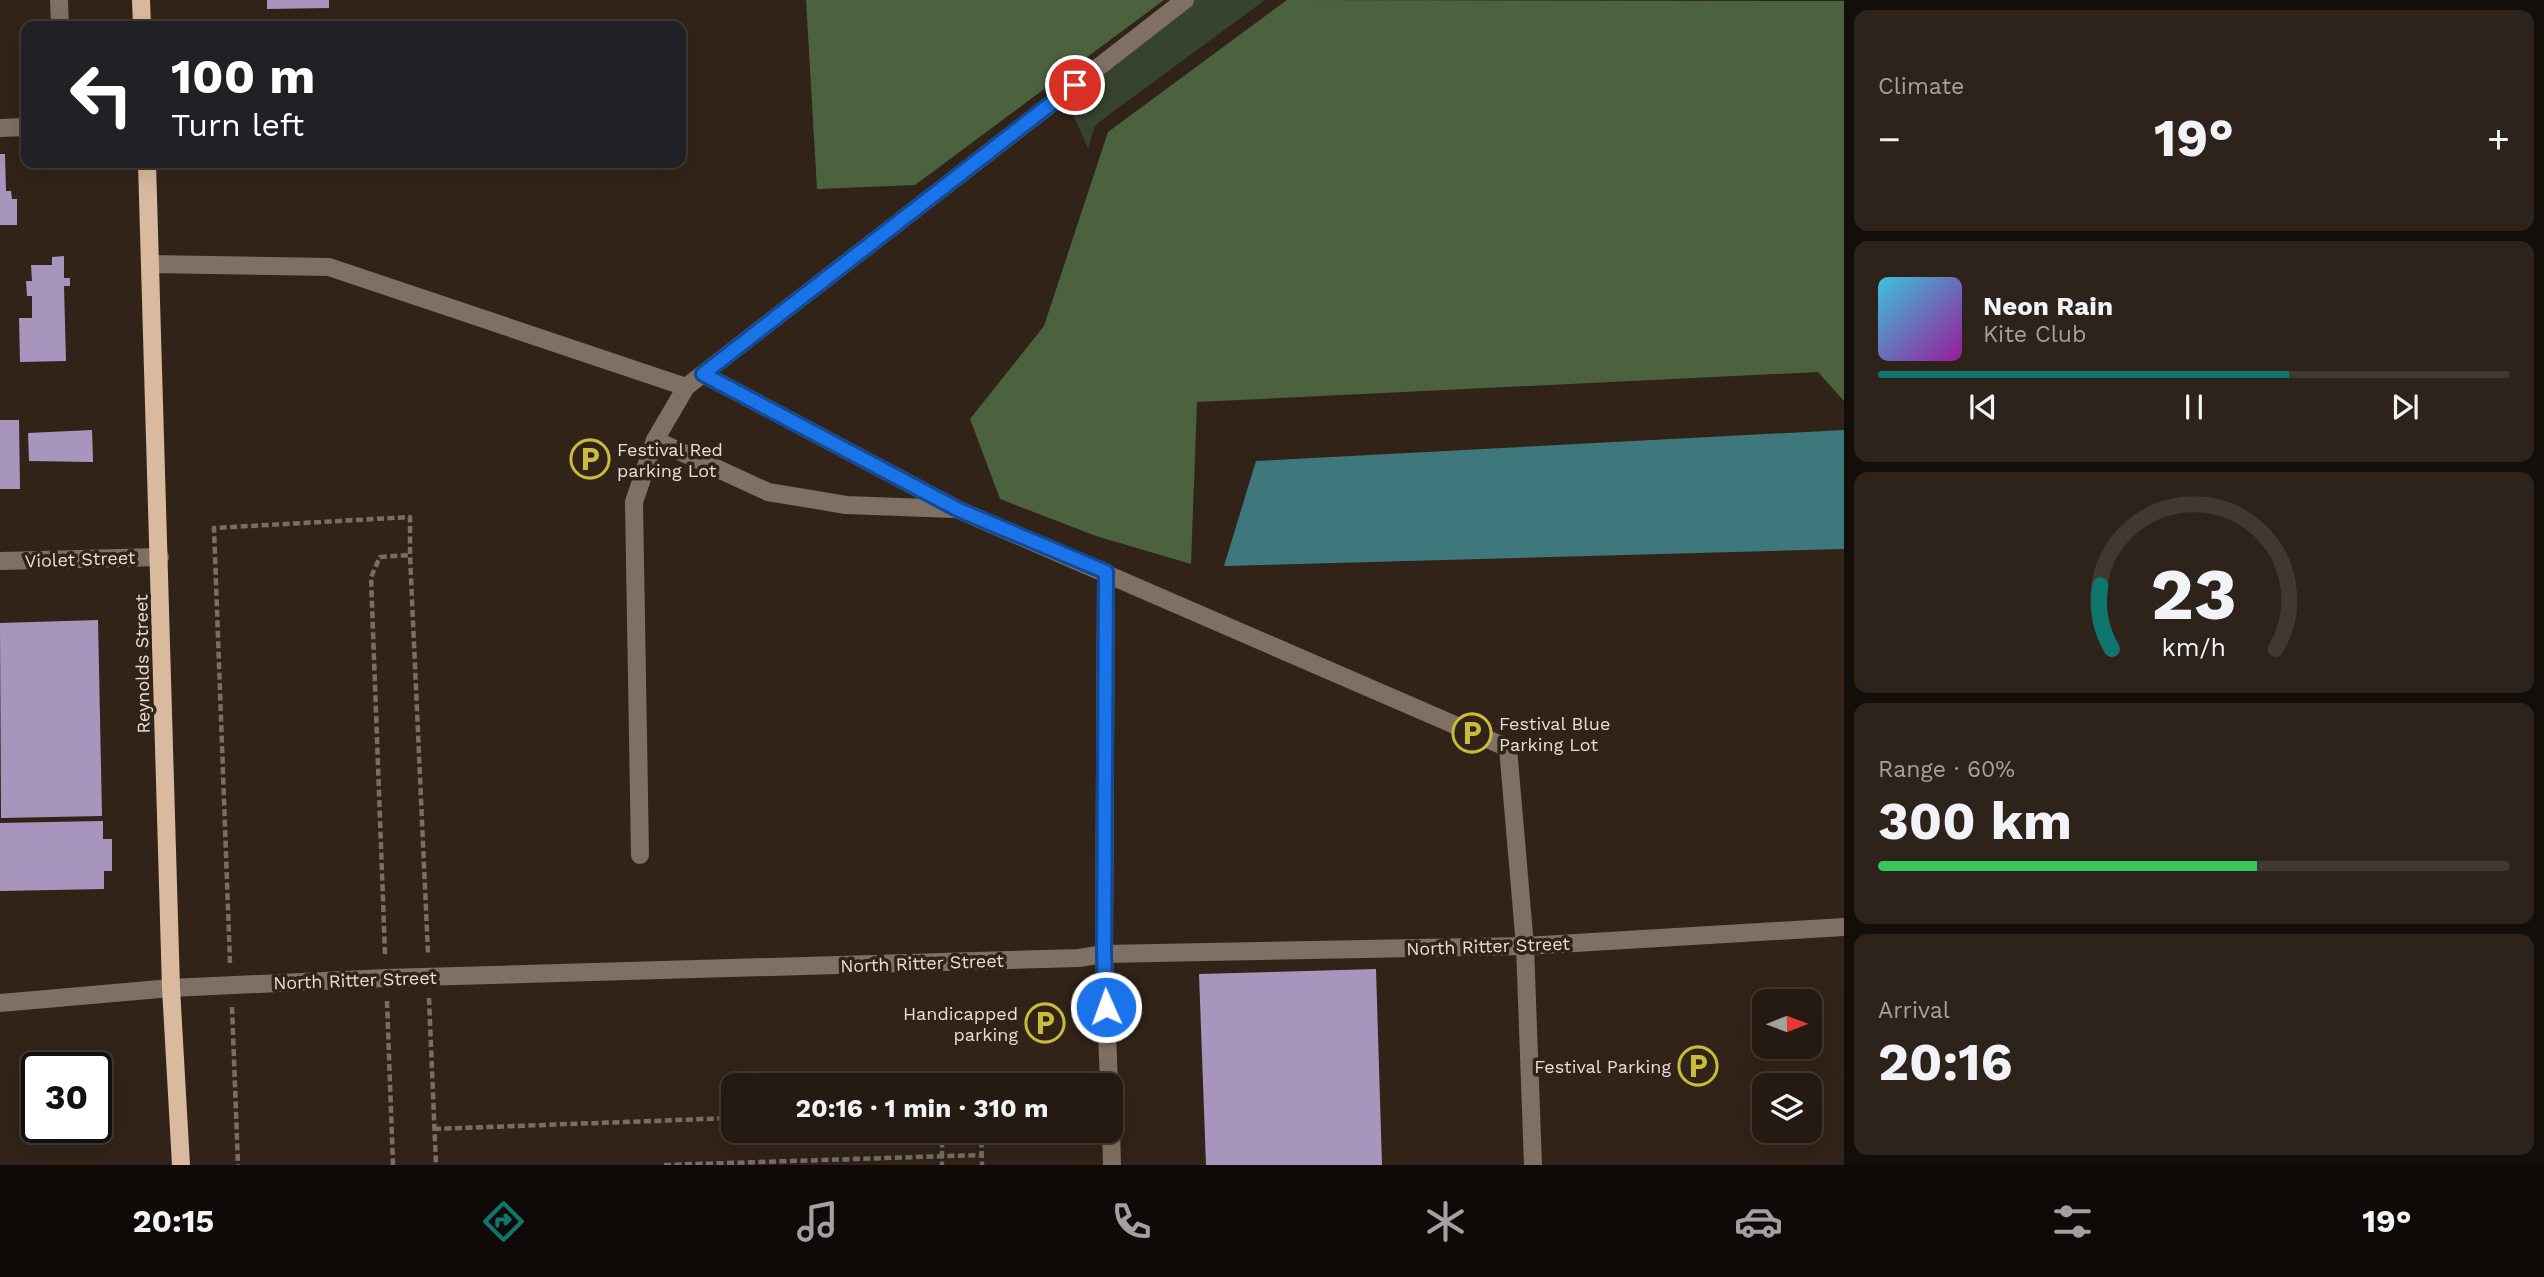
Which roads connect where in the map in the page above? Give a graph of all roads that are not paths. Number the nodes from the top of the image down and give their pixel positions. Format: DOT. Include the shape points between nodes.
graph roads {
  1 [pos="60,0"];
  2 [pos="141,0"];
  3 [pos="1185,0"];
  4 [pos="60,21"];
  5 [pos="142,21"];
  6 [pos="21,127"];
  7 [pos="0,128"];
  8 [pos="147,168"];
  9 [pos="150,264"];
  10 [pos="703,374"];
  11 [pos="686,387"];
  12 [pos="655,440"];
  13 [pos="959,510"];
  14 [pos="160,557"];
  15 [pos="0,561"];
  16 [pos="1106,572"];
  17 [pos="640,855"];
  18 [pos="1844,927"];
  19 [pos="1525,946"];
  20 [pos="1104,954"];
  21 [pos="171,988"];
  22 [pos="0,1003"];
  23 [pos="1109,1073"];
  24 [pos="1111,1143"];
  25 [pos="181,1165"];
  26 [pos="1112,1165"];
  27 [pos="1533,1165"];
  1 -- 4 [label="street"];
  2 -- 5 [label="main road"];
  3 -- 10 [label="street"];
  6 -- 7 [label="street"];
  8 -- 9 [label="main road, Reynolds Street"];
  9 -- 11 [label="street" via="330,267"];
  9 -- 14 [label="main road, Reynolds Street"];
  10 -- 11 [label="street"];
  10 -- 13 [label="street"];
  11 -- 12 [label="street"];
  12 -- 13 [label="street" via="768,492 846,505"];
  12 -- 17 [label="street" via="634,502"];
  13 -- 16 [label="street"];
  14 -- 15 [label="street, Violet Street"];
  14 -- 21 [label="main road, Reynolds Street"];
  16 -- 19 [label="street" via="1508,748"];
  16 -- 20 [label="street"];
  18 -- 19 [label="street, North Ritter Street"];
  19 -- 20 [label="street, North Ritter Street"];
  19 -- 27 [label="street"];
  20 -- 21 [label="street, North Ritter Street"];
  20 -- 23 [label="street"];
  21 -- 22 [label="street, North Ritter Street"];
  21 -- 25 [label="main road, Reynolds Street"];
  24 -- 26 [label="street"];
}
